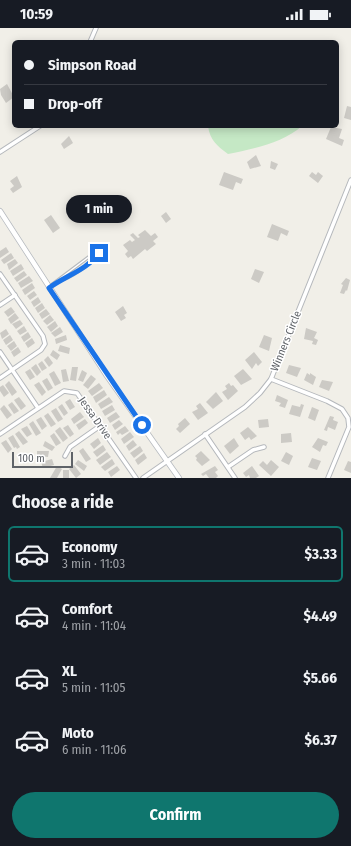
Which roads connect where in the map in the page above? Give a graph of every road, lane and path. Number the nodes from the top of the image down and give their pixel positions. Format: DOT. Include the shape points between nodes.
graph roads {
  1 [pos="96,28"];
  2 [pos="91,40"];
  3 [pos="37,128"];
  4 [pos="0,152"];
  5 [pos="351,180"];
  6 [pos="0,211"];
  7 [pos="0,274"];
  8 [pos="57,282"];
  9 [pos="49,288"];
  10 [pos="14,294"];
  11 [pos="0,305"];
  12 [pos="0,352"];
  13 [pos="12,370"];
  14 [pos="0,378"];
  15 [pos="271,379"];
  16 [pos="38,408"];
  17 [pos="100,426"];
  18 [pos="0,434"];
  19 [pos="205,434"];
  20 [pos="264,447"];
  21 [pos="65,456"];
  22 [pos="167,461"];
  23 [pos="228,467"];
  24 [pos="136,478"];
  25 [pos="142,478"];
  26 [pos="179,478"];
  27 [pos="235,478"];
  28 [pos="328,478"];
  1 -- 2 [label="street"];
  3 -- 4 [label="street"];
  5 -- 15 [label="street, Winners Circle"];
  6 -- 9 [label="main road"];
  7 -- 10 [label="street"];
  8 -- 8 [label="lane" via="89,263 99,253 90,256"];
  8 -- 9 [label="lane"];
  9 -- 22 [label="main road"];
  10 -- 11 [label="street"];
  10 -- 13 [label="street" via="45,344 41,350"];
  12 -- 13 [label="street"];
  13 -- 14 [label="street"];
  13 -- 16 [label="street"];
  15 -- 19 [label="street, Winners Circle" via="245,407"];
  15 -- 28 [label="street" via="327,401 342,409 348,418 349,427"];
  16 -- 17 [label="street, Jessa Drive" via="64,391 77,393"];
  16 -- 18 [label="street, Jessa Drive"];
  17 -- 21 [label="street" via="70,447"];
  17 -- 24 [label="street, Jessa Drive"];
  19 -- 22 [label="street, Winners Circle"];
  19 -- 23 [label="street"];
  20 -- 23 [label="street" via="253,450"];
  22 -- 25 [label="street, Winners Circle"];
  22 -- 26 [label="main road"];
  23 -- 27 [label="street"];
}
